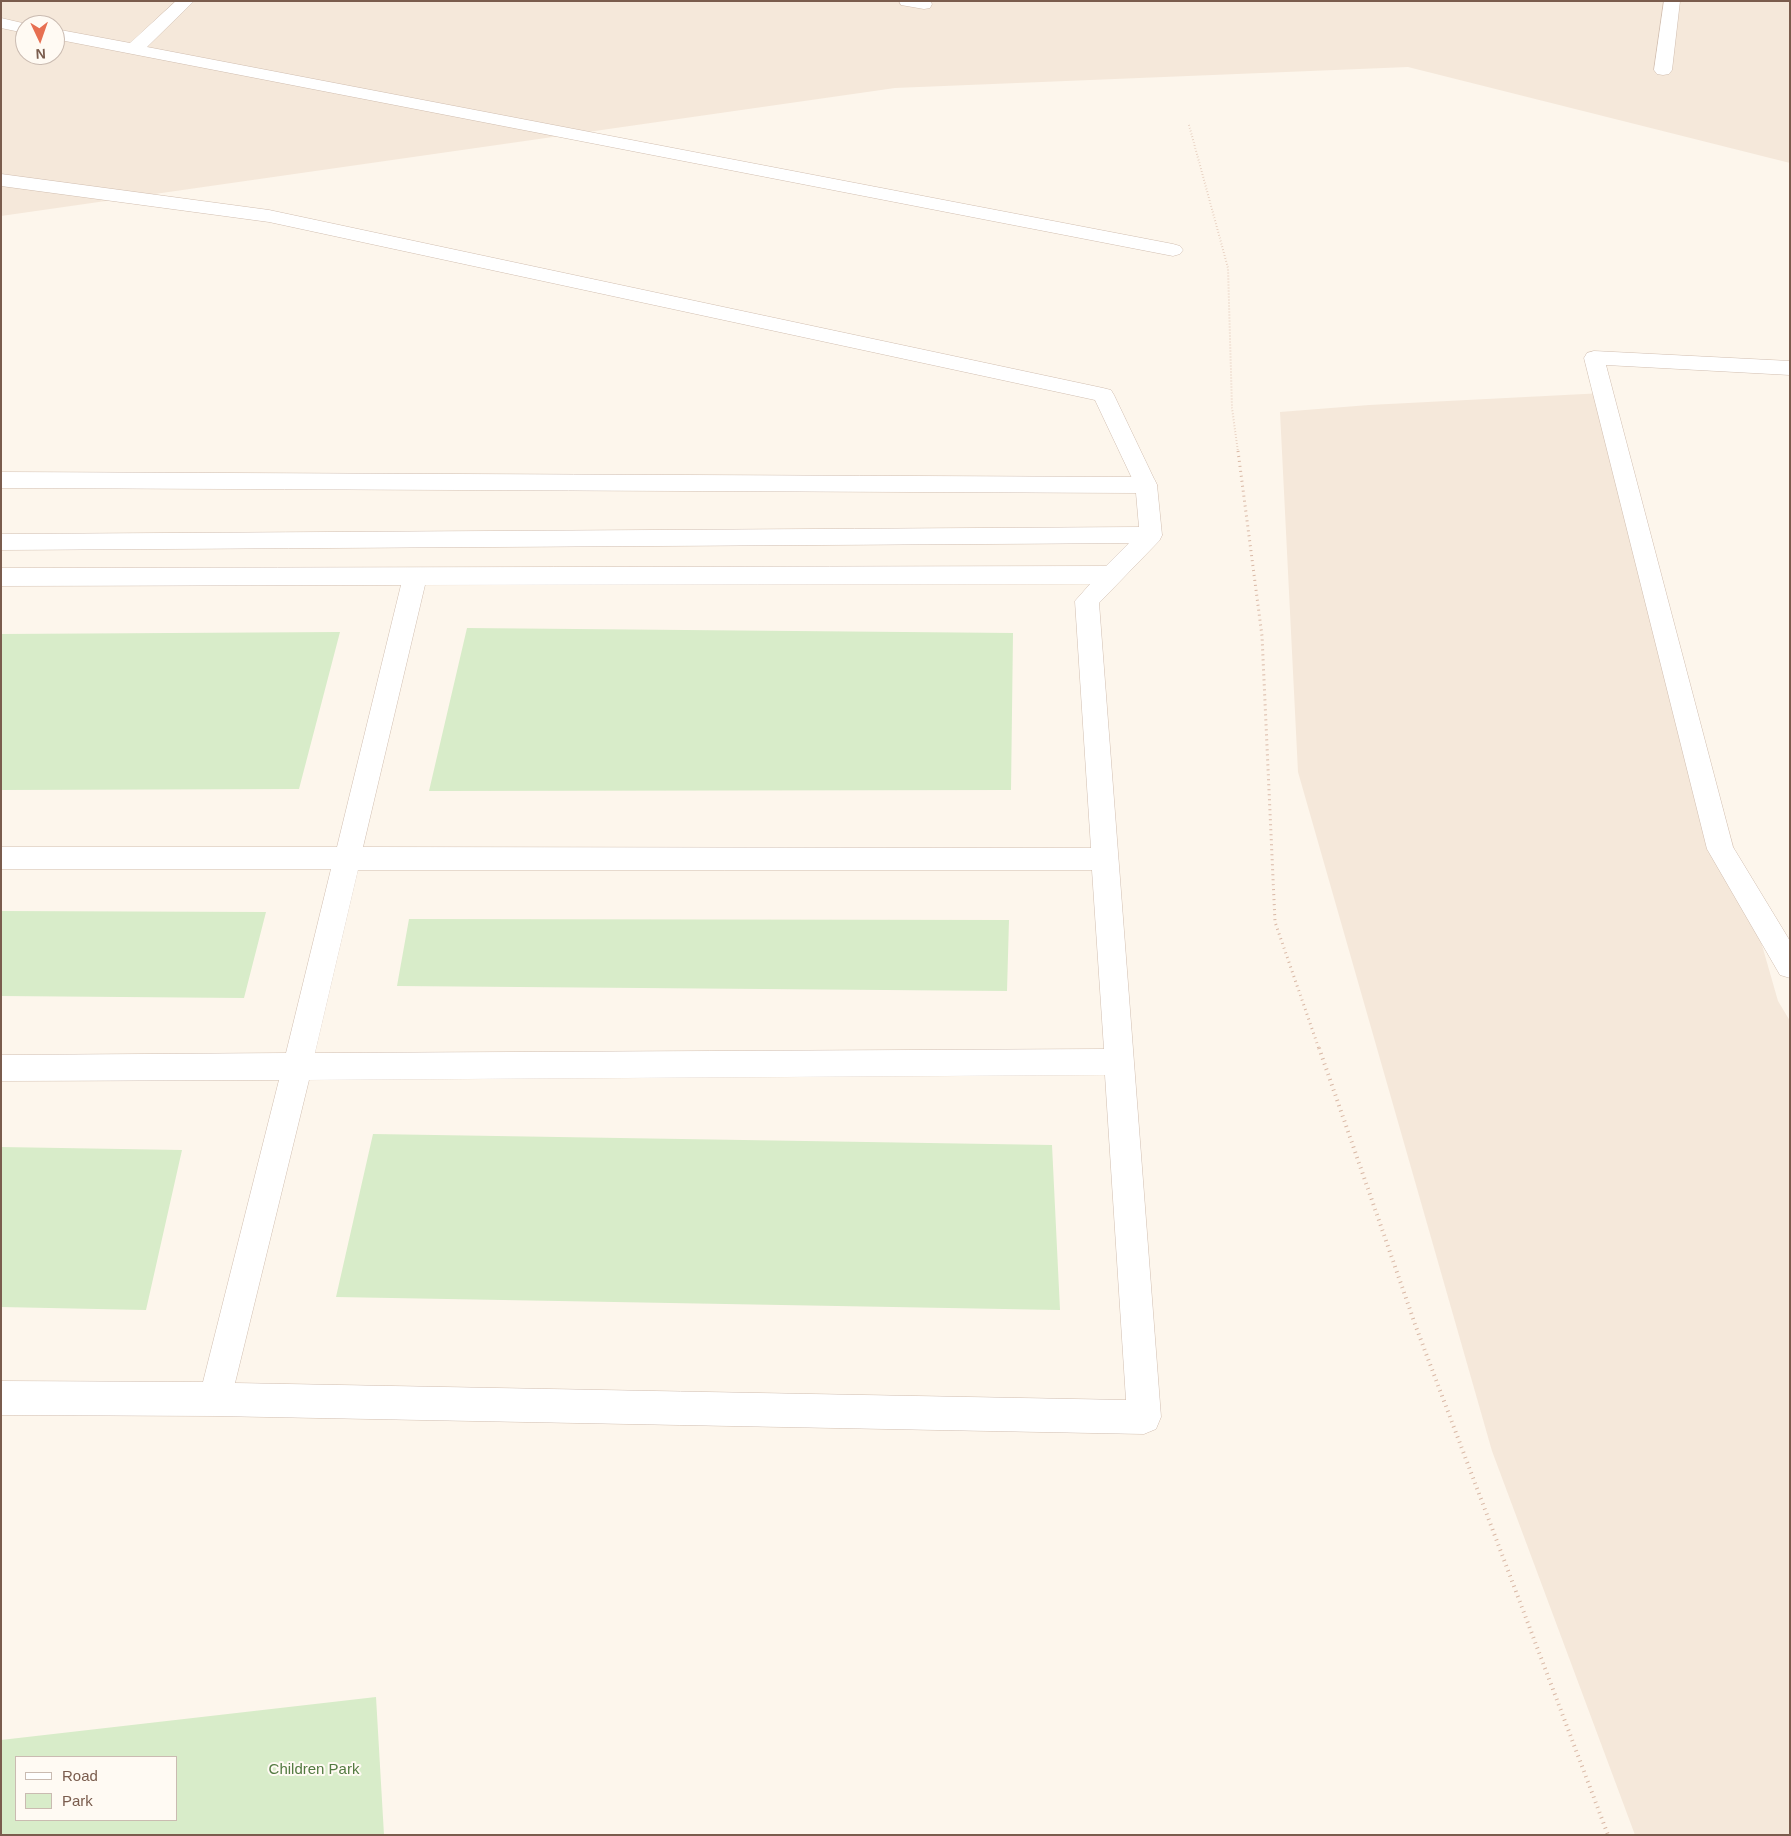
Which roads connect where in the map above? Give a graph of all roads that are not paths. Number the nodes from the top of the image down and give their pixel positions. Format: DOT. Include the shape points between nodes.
graph roads {
  1 [pos="186,1"];
  2 [pos="1672,1"];
  3 [pos="1,24"];
  4 [pos="15,26"];
  5 [pos="65,36"];
  6 [pos="134,49"];
  7 [pos="1663,70"];
  8 [pos="1,180"];
  9 [pos="1173,250"];
  10 [pos="1790,368"];
  11 [pos="1,480"];
  12 [pos="1146,485"];
  13 [pos="1151,535"];
  14 [pos="1,542"];
  15 [pos="1112,575"];
  16 [pos="415,576"];
  17 [pos="1,577"];
  18 [pos="1,858"];
  19 [pos="346,858"];
  20 [pos="1106,859"];
  21 [pos="1790,966"];
  22 [pos="1120,1062"];
  23 [pos="297,1067"];
  24 [pos="1,1068"];
  25 [pos="1,1398"];
  26 [pos="215,1399"];
  1 -- 6 [label="street"];
  2 -- 7 [label="street"];
  3 -- 4 [label="street"];
  5 -- 6 [label="street"];
  6 -- 9 [label="street"];
  8 -- 12 [label="street" via="269,216 1103,395"];
  10 -- 21 [label="street" via="1594,358 1720,849"];
  11 -- 12 [label="street"];
  12 -- 13 [label="street"];
  13 -- 14 [label="street"];
  13 -- 15 [label="street"];
  15 -- 16 [label="street"];
  15 -- 20 [label="street" via="1087,601"];
  16 -- 17 [label="street"];
  16 -- 19 [label="street"];
  18 -- 19 [label="street"];
  19 -- 20 [label="street"];
  19 -- 23 [label="street"];
  20 -- 22 [label="street"];
  22 -- 23 [label="street"];
  22 -- 26 [label="street" via="1144,1416"];
  23 -- 24 [label="street"];
  23 -- 26 [label="street"];
  25 -- 26 [label="street"];
}
